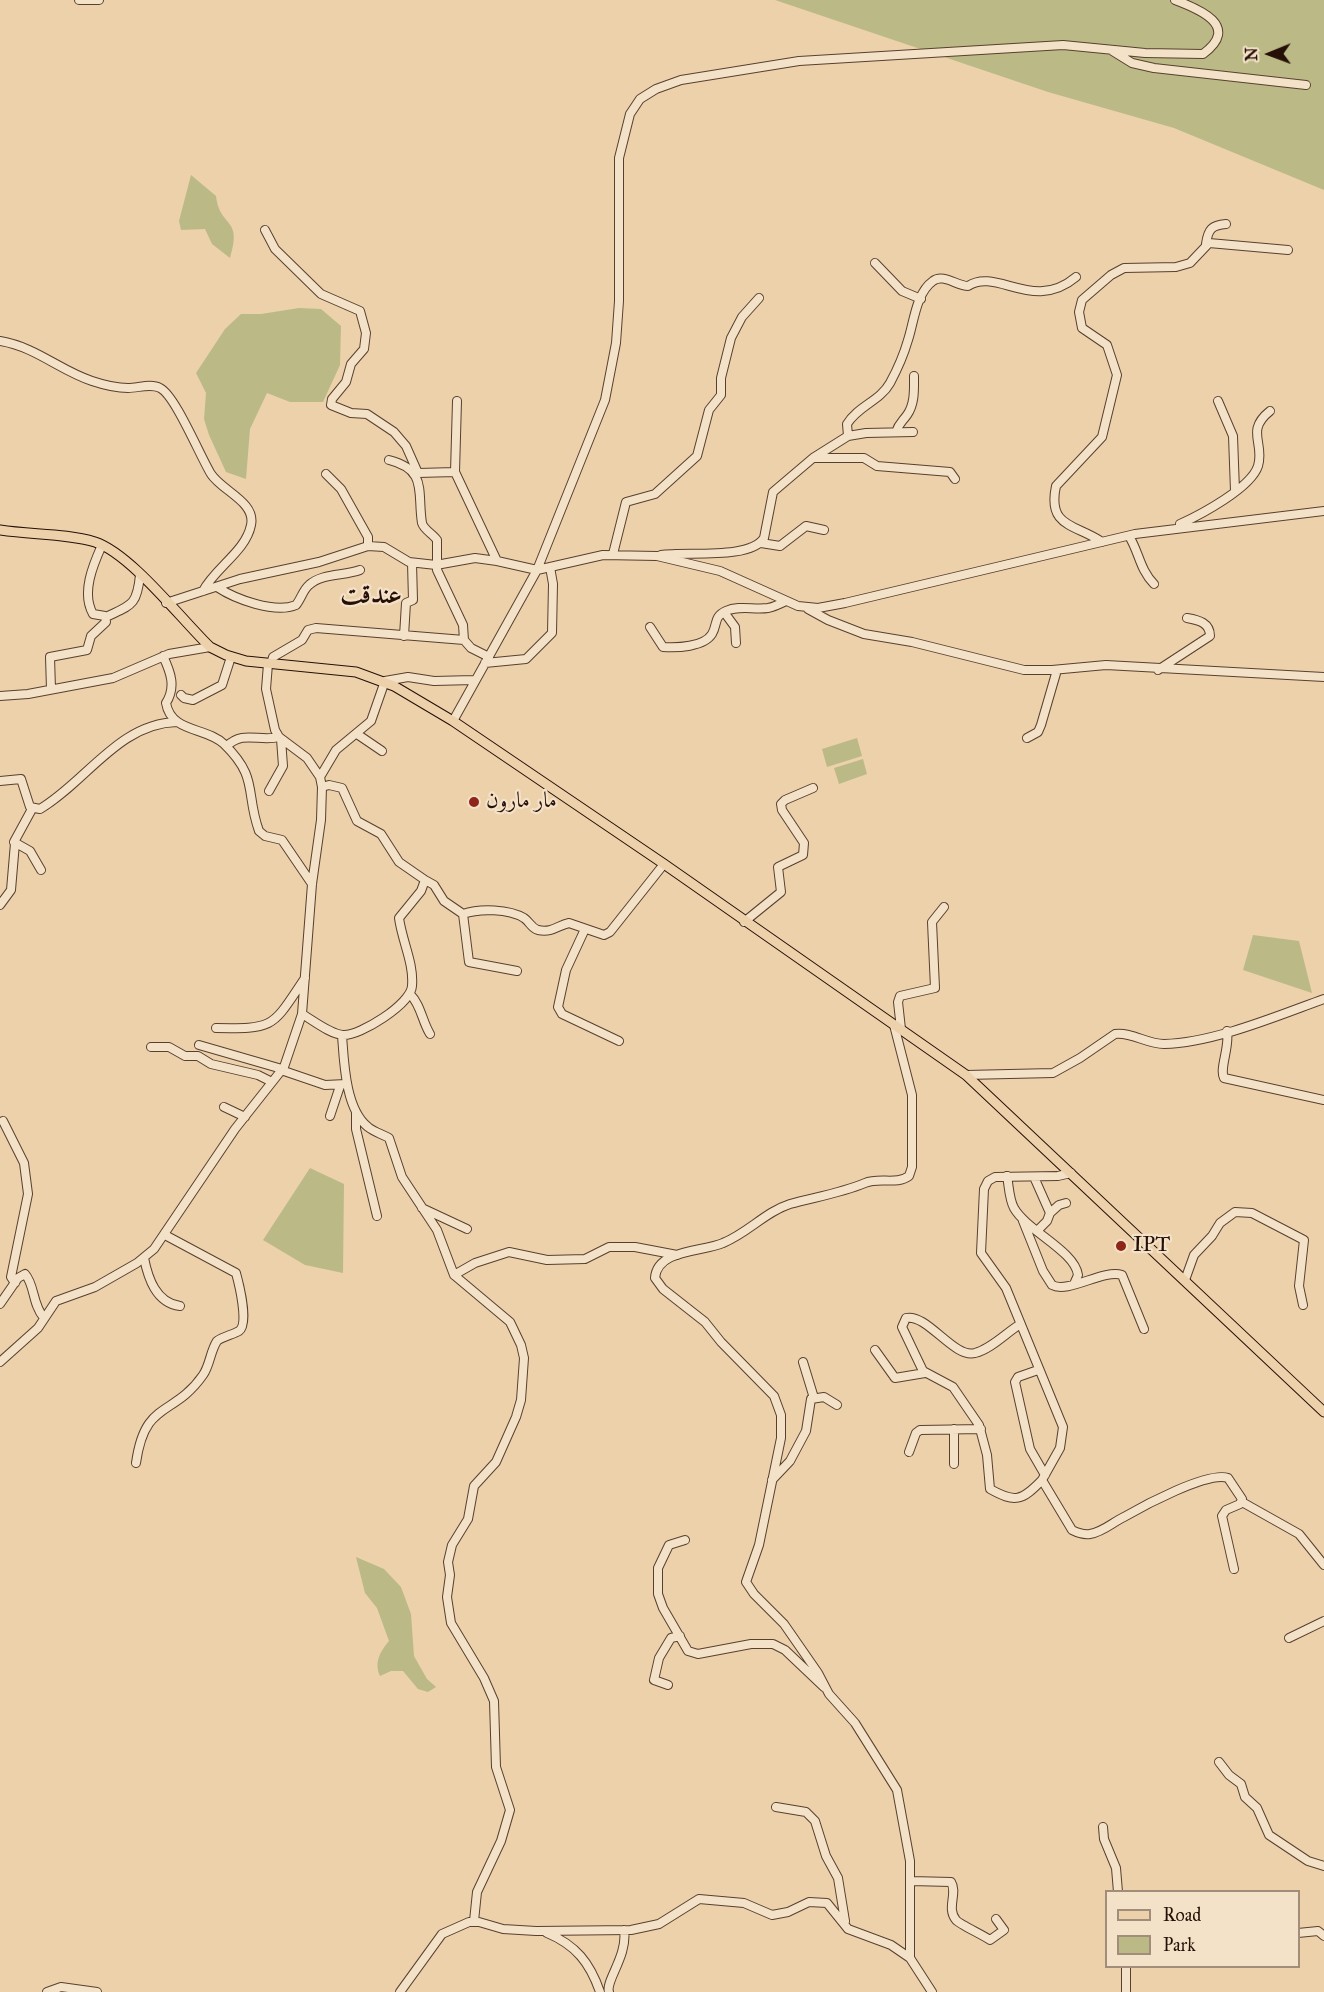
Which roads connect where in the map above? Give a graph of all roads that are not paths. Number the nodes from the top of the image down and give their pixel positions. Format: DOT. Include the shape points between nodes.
graph roads {
  1 [pos="79,0"];
  2 [pos="99,0"];
  3 [pos="1175,0"];
  4 [pos="1110,49"];
  5 [pos="1306,85"];
  6 [pos="1226,224"];
  7 [pos="265,230"];
  8 [pos="1206,244"];
  9 [pos="1288,250"];
  10 [pos="876,263"];
  11 [pos="1077,277"];
  12 [pos="759,298"];
  13 [pos="921,299"];
  14 [pos="0,341"];
  15 [pos="915,376"];
  16 [pos="457,401"];
  17 [pos="1218,401"];
  18 [pos="1270,411"];
  19 [pos="896,432"];
  20 [pos="913,432"];
  21 [pos="848,436"];
  22 [pos="813,458"];
  23 [pos="389,460"];
  24 [pos="455,472"];
  25 [pos="326,474"];
  26 [pos="955,479"];
  27 [pos="1235,490"];
  28 [pos="1324,512"];
  29 [pos="1170,528"];
  30 [pos="0,530"];
  31 [pos="824,530"];
  32 [pos="1129,536"];
  33 [pos="1102,542"];
  34 [pos="761,543"];
  35 [pos="102,545"];
  36 [pos="368,546"];
  37 [pos="613,554"];
  38 [pos="657,556"];
  39 [pos="497,561"];
  40 [pos="412,562"];
  41 [pos="436,565"];
  42 [pos="550,567"];
  43 [pos="360,570"];
  44 [pos="537,570"];
  45 [pos="140,575"];
  46 [pos="1154,584"];
  47 [pos="217,587"];
  48 [pos="203,591"];
  49 [pos="786,601"];
  50 [pos="166,603"];
  51 [pos="807,608"];
  52 [pos="724,612"];
  53 [pos="106,617"];
  54 [pos="1187,618"];
  55 [pos="650,627"];
  56 [pos="404,636"];
  57 [pos="464,639"];
  58 [pos="736,643"];
  59 [pos="210,646"];
  60 [pos="163,656"];
  61 [pos="231,657"];
  62 [pos="487,660"];
  63 [pos="270,664"];
  64 [pos="1057,670"];
  65 [pos="1158,670"];
  66 [pos="1324,676"];
  67 [pos="474,680"];
  68 [pos="385,681"];
  69 [pos="51,689"];
  70 [pos="181,695"];
  71 [pos="0,696"];
  72 [pos="453,721"];
  73 [pos="177,722"];
  74 [pos="357,734"];
  75 [pos="280,738"];
  76 [pos="1027,738"];
  77 [pos="227,746"];
  78 [pos="382,751"];
  79 [pos="320,777"];
  80 [pos="0,781"];
  81 [pos="322,787"];
  82 [pos="813,788"];
  83 [pos="269,790"];
  84 [pos="32,808"];
  85 [pos="15,843"];
  86 [pos="664,864"];
  87 [pos="40,870"];
  88 [pos="425,880"];
  89 [pos="312,884"];
  90 [pos="0,905"];
  91 [pos="944,907"];
  92 [pos="463,914"];
  93 [pos="744,922"];
  94 [pos="585,929"];
  95 [pos="517,971"];
  96 [pos="306,977"];
  97 [pos="410,994"];
  98 [pos="1324,999"];
  99 [pos="302,1014"];
  100 [pos="898,1027"];
  101 [pos="216,1028"];
  102 [pos="1227,1031"];
  103 [pos="430,1034"];
  104 [pos="342,1035"];
  105 [pos="619,1041"];
  106 [pos="199,1045"];
  107 [pos="151,1047"];
  108 [pos="282,1069"];
  109 [pos="966,1075"];
  110 [pos="272,1082"];
  111 [pos="343,1085"];
  112 [pos="1324,1101"];
  113 [pos="224,1107"];
  114 [pos="356,1111"];
  115 [pos="330,1116"];
  116 [pos="245,1117"];
  117 [pos="3,1121"];
  118 [pos="1071,1173"];
  119 [pos="1007,1176"];
  120 [pos="1034,1177"];
  121 [pos="1066,1203"];
  122 [pos="420,1207"];
  123 [pos="1050,1213"];
  124 [pos="377,1216"];
  125 [pos="1023,1221"];
  126 [pos="467,1229"];
  127 [pos="1036,1231"];
  128 [pos="165,1235"];
  129 [pos="678,1255"];
  130 [pos="144,1258"];
  131 [pos="454,1275"];
  132 [pos="1185,1280"];
  133 [pos="15,1283"];
  134 [pos="1074,1284"];
  135 [pos="0,1304"];
  136 [pos="1303,1305"];
  137 [pos="180,1306"];
  138 [pos="44,1318"];
  139 [pos="1019,1324"];
  140 [pos="1144,1329"];
  141 [pos="875,1350"];
  142 [pos="0,1362"];
  143 [pos="802,1362"];
  144 [pos="1038,1370"];
  145 [pos="925,1373"];
  146 [pos="814,1398"];
  147 [pos="837,1405"];
  148 [pos="1324,1412"];
  149 [pos="954,1429"];
  150 [pos="981,1429"];
  151 [pos="909,1452"];
  152 [pos="136,1463"];
  153 [pos="954,1464"];
  154 [pos="1044,1478"];
  155 [pos="771,1481"];
  156 [pos="1242,1502"];
  157 [pos="685,1540"];
  158 [pos="1324,1565"];
  159 [pos="1234,1569"];
  160 [pos="1324,1621"];
  161 [pos="680,1636"];
  162 [pos="1289,1638"];
  163 [pos="668,1685"];
  164 [pos="825,1688"];
  165 [pos="1220,1761"];
  166 [pos="776,1807"];
  167 [pos="1103,1827"];
  168 [pos="1324,1866"];
  169 [pos="911,1881"];
  170 [pos="1118,1890"];
  171 [pos="996,1919"];
  172 [pos="474,1921"];
  173 [pos="845,1925"];
  174 [pos="624,1930"];
  175 [pos="543,1932"];
  176 [pos="1300,1933"];
  177 [pos="1324,1936"];
  178 [pos="910,1958"];
  179 [pos="1126,1968"];
  180 [pos="47,1992"];
  181 [pos="97,1992"];
  182 [pos="400,1992"];
  183 [pos="600,1992"];
  184 [pos="609,1992"];
  185 [pos="932,1992"];
  186 [pos="1125,1992"];
  1 -- 2 [label="street"];
  3 -- 4 [label="street" via="1213,19 1217,33 1210,49 1193,55"];
  4 -- 5 [label="street" via="1132,63 1154,68"];
  4 -- 44 [label="street" via="1063,45 799,61 681,80 640,99 630,114 618,158 619,301 610,381"];
  6 -- 8 [label="street" via="1209,230"];
  7 -- 24 [label="street" via="275,249 321,294 360,311 366,333 364,349 351,364 346,382 331,405 367,414 394,432 406,446 418,473"];
  8 -- 9 [label="street"];
  8 -- 33 [label="street" via="1190,263 1117,271 1087,294 1080,305 1082,328 1107,345 1117,375 1106,431 1056,486 1056,513 1061,521"];
  10 -- 13 [label="street" via="902,291"];
  11 -- 13 [label="street" via="1066,286 1045,293 986,280 962,286 940,278 932,281"];
  12 -- 37 [label="street" via="742,317 731,338 721,395 709,410 697,456 655,494 626,502"];
  13 -- 21 [label="street" via="890,383 851,417"];
  14 -- 48 [label="street" via="29,348 90,380 115,387 153,385 171,399 211,475 249,508 252,516 249,533"];
  15 -- 19 [label="street" via="914,397"];
  16 -- 24 [label="street"];
  17 -- 27 [label="street" via="1233,436"];
  18 -- 27 [label="street" via="1261,418 1256,433 1259,457 1255,472"];
  19 -- 20 [label="street"];
  19 -- 21 [label="street"];
  21 -- 22 [label="street"];
  22 -- 26 [label="street" via="864,458 877,466 950,472"];
  22 -- 34 [label="street" via="773,492"];
  23 -- 41 [label="street" via="410,469 420,485 423,524 437,540"];
  24 -- 39 [label="street"];
  25 -- 36 [label="street" via="341,489 368,537"];
  27 -- 29 [label="street" via="1194,518"];
  28 -- 29 [label="street"];
  29 -- 32 [label="street"];
  30 -- 35 [label="main road" via="65,536"];
  31 -- 34 [label="street" via="806,526 780,546"];
  32 -- 33 [label="street"];
  32 -- 46 [label="street" via="1137,548 1143,572"];
  33 -- 51 [label="street" via="845,603"];
  34 -- 38 [label="street" via="736,551"];
  35 -- 45 [label="main road"];
  35 -- 53 [label="street" via="91,571 89,599 93,614"];
  36 -- 40 [label="street" via="384,547"];
  36 -- 47 [label="street"];
  37 -- 38 [label="street"];
  37 -- 42 [label="street"];
  38 -- 49 [label="street" via="720,571"];
  39 -- 41 [label="street" via="475,558"];
  39 -- 44 [label="street"];
  40 -- 41 [label="street"];
  40 -- 56 [label="street" via="413,600 404,609"];
  41 -- 57 [label="street" via="463,625"];
  42 -- 44 [label="street"];
  42 -- 62 [label="street" via="552,633 526,660"];
  43 -- 47 [label="street" via="318,579 308,586 296,605 281,609 235,597"];
  44 -- 62 [label="street"];
  45 -- 50 [label="main road"];
  45 -- 53 [label="street" via="132,604"];
  47 -- 48 [label="street"];
  48 -- 50 [label="street"];
  49 -- 51 [label="street"];
  49 -- 52 [label="street" via="770,608"];
  50 -- 59 [label="main road"];
  51 -- 64 [label="street" via="864,634 1024,670"];
  52 -- 55 [label="street" via="717,616 711,636 686,646 663,647"];
  52 -- 58 [label="street" via="735,627"];
  53 -- 69 [label="street" via="103,627 90,637 87,650 49,658"];
  54 -- 65 [label="street" via="1203,622 1210,636"];
  56 -- 57 [label="street"];
  56 -- 63 [label="street" via="337,628 308,630 302,640 273,657"];
  57 -- 62 [label="street"];
  59 -- 60 [label="street"];
  59 -- 61 [label="main road"];
  60 -- 69 [label="street" via="122,676"];
  60 -- 73 [label="street" via="172,682 166,706"];
  61 -- 63 [label="main road"];
  61 -- 70 [label="street" via="222,685 192,700"];
  62 -- 67 [label="street"];
  63 -- 68 [label="main road" via="356,672"];
  63 -- 75 [label="street" via="266,688"];
  64 -- 65 [label="street" via="1106,665"];
  64 -- 76 [label="street" via="1038,732"];
  65 -- 66 [label="street"];
  67 -- 68 [label="street" via="408,677"];
  67 -- 72 [label="street"];
  68 -- 72 [label="main road"];
  68 -- 74 [label="street" via="373,718"];
  69 -- 71 [label="street"];
  72 -- 86 [label="main road"];
  73 -- 77 [label="street"];
  73 -- 84 [label="street" via="153,725 106,752 61,795 40,808"];
  74 -- 78 [label="street"];
  74 -- 79 [label="street" via="332,755"];
  75 -- 77 [label="street" via="242,736"];
  75 -- 79 [label="street" via="307,758"];
  75 -- 83 [label="street" via="283,765"];
  77 -- 89 [label="street" via="245,766 259,831 282,840"];
  79 -- 81 [label="street"];
  80 -- 84 [label="street" via="21,779"];
  81 -- 88 [label="street" via="329,784 342,788 357,821 381,834 399,862"];
  81 -- 89 [label="street"];
  82 -- 93 [label="street" via="781,804 804,843 803,855 778,867 781,892"];
  84 -- 85 [label="street"];
  85 -- 87 [label="street" via="30,851"];
  85 -- 90 [label="street" via="11,890"];
  86 -- 93 [label="main road"];
  86 -- 94 [label="street" via="610,932 600,935"];
  88 -- 92 [label="street"];
  88 -- 97 [label="street" via="399,918 411,972"];
  89 -- 96 [label="street"];
  91 -- 100 [label="street" via="932,922 935,988 900,996"];
  92 -- 94 [label="street" via="484,911 518,915 540,930 558,929 569,923"];
  92 -- 95 [label="street" via="469,963"];
  93 -- 100 [label="main road"];
  94 -- 105 [label="street" via="566,970 558,1007 562,1014"];
  96 -- 99 [label="street"];
  96 -- 101 [label="street" via="269,1025"];
  97 -- 103 [label="street" via="419,1005"];
  97 -- 104 [label="street" via="384,1017"];
  98 -- 102 [label="street"];
  99 -- 104 [label="street"];
  99 -- 108 [label="street"];
  100 -- 109 [label="main road"];
  100 -- 129 [label="street" via="912,1095 909,1176 865,1183 852,1190 789,1204 725,1242"];
  102 -- 109 [label="street" via="1162,1044 1114,1034 1053,1073"];
  102 -- 112 [label="street" via="1229,1047 1221,1071 1224,1078"];
  104 -- 111 [label="street"];
  106 -- 108 [label="street"];
  107 -- 110 [label="street" via="169,1047 185,1056 198,1056 211,1064"];
  108 -- 110 [label="street"];
  108 -- 111 [label="street" via="325,1085"];
  109 -- 118 [label="main road"];
  110 -- 116 [label="street"];
  111 -- 114 [label="street"];
  111 -- 115 [label="street"];
  113 -- 116 [label="street"];
  114 -- 122 [label="street" via="367,1126 389,1138 402,1177"];
  114 -- 124 [label="street" via="356,1129"];
  116 -- 128 [label="street"];
  117 -- 133 [label="street" via="24,1163 28,1194 11,1277"];
  118 -- 120 [label="street"];
  118 -- 132 [label="main road"];
  119 -- 120 [label="street"];
  119 -- 125 [label="street" via="1013,1205"];
  119 -- 139 [label="street" via="992,1178 985,1186 980,1247 1004,1283"];
  120 -- 123 [label="street"];
  121 -- 123 [label="street"];
  122 -- 126 [label="street"];
  122 -- 131 [label="street" via="441,1239"];
  123 -- 127 [label="street"];
  125 -- 127 [label="street"];
  125 -- 134 [label="street" via="1052,1285 1059,1288"];
  127 -- 134 [label="street" via="1074,1265 1078,1275"];
  128 -- 130 [label="street"];
  128 -- 152 [label="street" via="236,1273 243,1324 239,1331 217,1341 203,1375 185,1395 149,1420"];
  129 -- 131 [label="street" via="635,1246 606,1247 585,1259 547,1260 509,1252 481,1260"];
  129 -- 155 [label="street" via="657,1268 657,1284 705,1322 777,1401 782,1430"];
  130 -- 137 [label="street" via="150,1283 163,1300"];
  130 -- 138 [label="street" via="90,1289 59,1299"];
  131 -- 172 [label="street" via="510,1322 521,1345 524,1365 516,1417 496,1462 474,1486 468,1519 452,1545 448,1562 451,1623 494,1701 496,1767 510,1810 501,1841 477,1892"];
  132 -- 136 [label="street" via="1192,1258 1220,1223 1235,1212 1247,1211 1304,1240 1299,1286"];
  132 -- 148 [label="main road"];
  133 -- 135 [label="street"];
  133 -- 138 [label="street" via="27,1275 35,1306"];
  134 -- 140 [label="street" via="1122,1275"];
  138 -- 142 [label="street"];
  139 -- 144 [label="street"];
  139 -- 145 [label="street" via="983,1350 969,1353 918,1319 906,1318 902,1322 903,1332"];
  141 -- 145 [label="street" via="895,1378"];
  143 -- 146 [label="street"];
  144 -- 154 [label="street" via="1063,1427 1060,1448"];
  144 -- 154 [label="street" via="1018,1377 1015,1383 1029,1449"];
  145 -- 150 [label="street" via="956,1389"];
  146 -- 147 [label="street" via="824,1397"];
  146 -- 155 [label="street" via="810,1401 805,1435 790,1461"];
  149 -- 150 [label="street"];
  149 -- 151 [label="street" via="919,1431"];
  149 -- 153 [label="street"];
  150 -- 154 [label="street" via="990,1489 1017,1499 1030,1493"];
  154 -- 156 [label="street" via="1070,1526 1082,1534 1101,1530 1161,1498 1220,1476 1231,1480"];
  155 -- 164 [label="street" via="759,1545 746,1582 784,1624"];
  156 -- 158 [label="street" via="1299,1534"];
  156 -- 159 [label="street" via="1222,1516"];
  157 -- 161 [label="street" via="669,1545 657,1575 659,1599"];
  160 -- 162 [label="street"];
  161 -- 163 [label="street" via="671,1638 655,1672 654,1680"];
  161 -- 164 [label="street" via="688,1651 698,1654 751,1644 777,1646"];
  164 -- 169 [label="street" via="855,1724 897,1790"];
  165 -- 168 [label="street" via="1241,1784 1269,1835 1308,1861"];
  166 -- 173 [label="street" via="806,1812 815,1821 838,1878"];
  167 -- 170 [label="street" via="1116,1868"];
  169 -- 171 [label="street" via="951,1881 957,1921 990,1940 1004,1930"];
  169 -- 178 [label="street"];
  172 -- 175 [label="street" via="503,1929"];
  172 -- 182 [label="street" via="442,1934"];
  173 -- 174 [label="street" via="832,1907 819,1901 802,1903 778,1915 744,1904 707,1899 690,1903 659,1923"];
  173 -- 178 [label="street"];
  174 -- 175 [label="street"];
  174 -- 184 [label="street" via="625,1950 609,1981"];
  175 -- 183 [label="street" via="579,1952"];
  176 -- 177 [label="street" via="1318,1931"];
  178 -- 185 [label="street"];
  179 -- 186 [label="street"];
  180 -- 181 [label="street" via="61,1987"];
}
